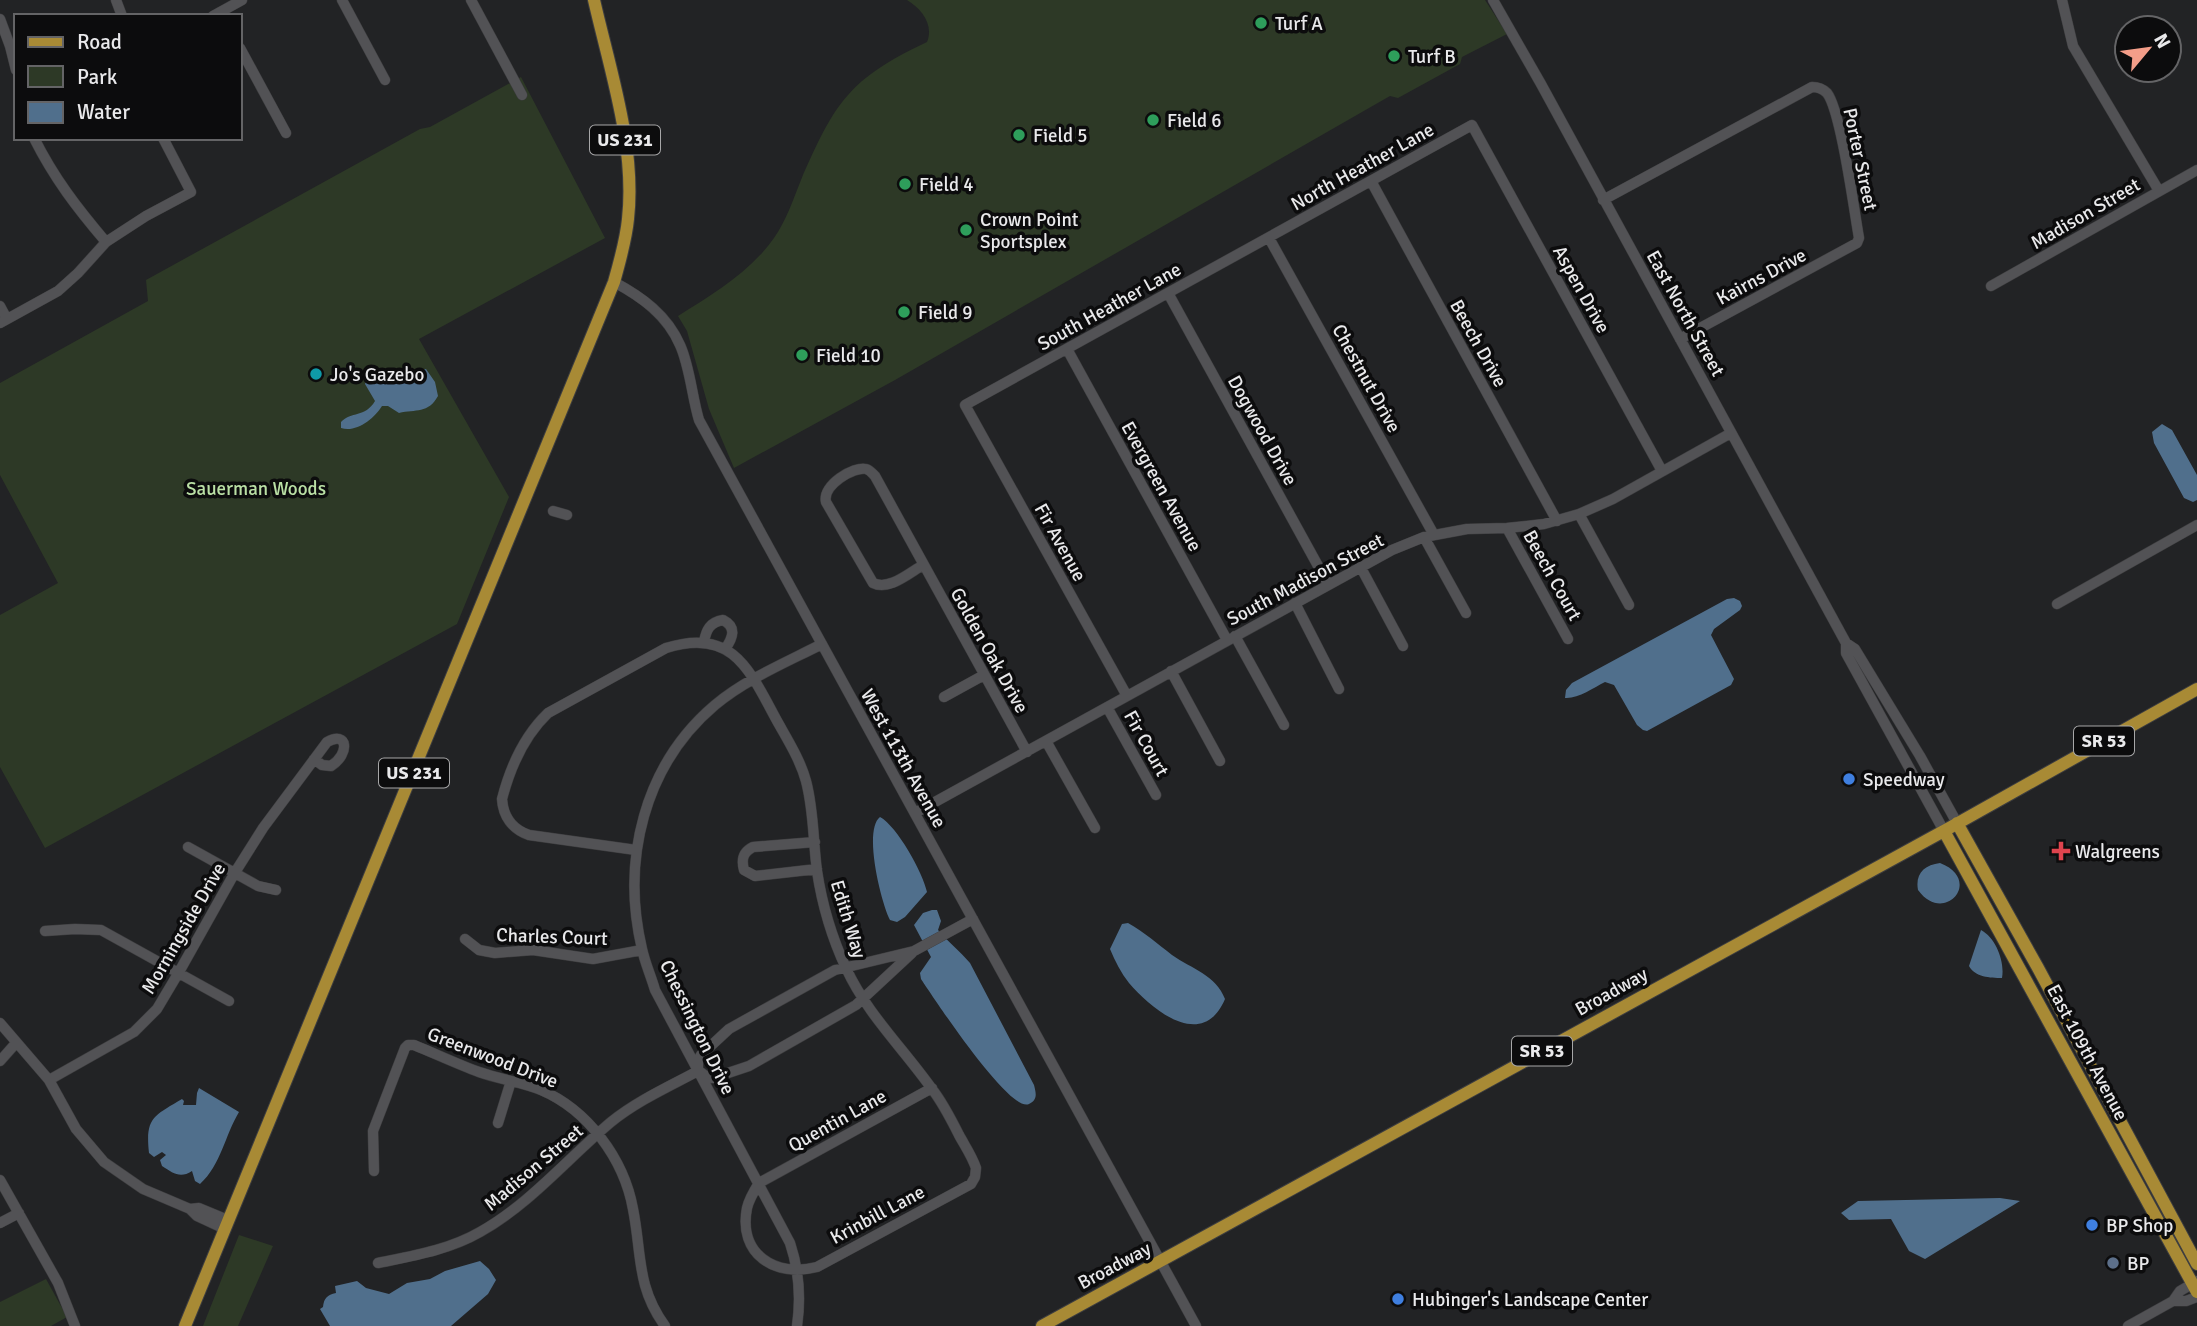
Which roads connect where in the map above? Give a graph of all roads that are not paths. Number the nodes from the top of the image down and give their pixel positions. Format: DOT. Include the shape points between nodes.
graph roads {
  1 [pos="242,0"];
  2 [pos="342,0"];
  3 [pos="471,0"];
  4 [pos="594,0"];
  5 [pos="1493,0"];
  6 [pos="2062,0"];
  7 [pos="218,14"];
  8 [pos="0,19"];
  9 [pos="242,52"];
  10 [pos="14,62"];
  11 [pos="386,80"];
  12 [pos="522,95"];
  13 [pos="1472,125"];
  14 [pos="286,133"];
  15 [pos="35,140"];
  16 [pos="164,140"];
  17 [pos="2197,170"];
  18 [pos="1371,181"];
  19 [pos="2159,191"];
  20 [pos="1604,200"];
  21 [pos="1269,238"];
  22 [pos="106,242"];
  23 [pos="1857,243"];
  24 [pos="614,282"];
  25 [pos="1991,286"];
  26 [pos="1168,293"];
  27 [pos="0,306"];
  28 [pos="4,321"];
  29 [pos="1680,339"];
  30 [pos="1067,349"];
  31 [pos="965,405"];
  32 [pos="1731,433"];
  33 [pos="1662,471"];
  34 [pos="553,511"];
  35 [pos="567,514"];
  36 [pos="1579,514"];
  37 [pos="1557,521"];
  38 [pos="2197,525"];
  39 [pos="1507,528"];
  40 [pos="1429,536"];
  41 [pos="923,565"];
  42 [pos="1360,566"];
  43 [pos="1328,584"];
  44 [pos="1295,603"];
  45 [pos="2057,604"];
  46 [pos="1629,605"];
  47 [pos="1466,613"];
  48 [pos="1231,638"];
  49 [pos="1568,639"];
  50 [pos="704,642"];
  51 [pos="822,643"];
  52 [pos="1846,643"];
  53 [pos="1403,646"];
  54 [pos="725,649"];
  55 [pos="1171,671"];
  56 [pos="984,675"];
  57 [pos="755,680"];
  58 [pos="1339,689"];
  59 [pos="2197,689"];
  60 [pos="1127,696"];
  61 [pos="944,697"];
  62 [pos="1107,707"];
  63 [pos="1284,725"];
  64 [pos="1046,741"];
  65 [pos="1027,752"];
  66 [pos="314,759"];
  67 [pos="1220,761"];
  68 [pos="1156,795"];
  69 [pos="915,813"];
  70 [pos="1957,823"];
  71 [pos="1095,828"];
  72 [pos="1944,831"];
  73 [pos="815,842"];
  74 [pos="188,847"];
  75 [pos="636,850"];
  76 [pos="817,869"];
  77 [pos="234,874"];
  78 [pos="275,890"];
  79 [pos="973,919"];
  80 [pos="45,931"];
  81 [pos="464,939"];
  82 [pos="919,949"];
  83 [pos="642,950"];
  84 [pos="845,967"];
  85 [pos="179,972"];
  86 [pos="863,1000"];
  87 [pos="229,1001"];
  88 [pos="0,1023"];
  89 [pos="16,1043"];
  90 [pos="0,1061"];
  91 [pos="698,1071"];
  92 [pos="49,1080"];
  93 [pos="511,1081"];
  94 [pos="932,1088"];
  95 [pos="498,1123"];
  96 [pos="598,1134"];
  97 [pos="373,1171"];
  98 [pos="0,1180"];
  99 [pos="759,1183"];
  100 [pos="971,1184"];
  101 [pos="19,1213"];
  102 [pos="0,1223"];
  103 [pos="227,1224"];
  104 [pos="1162,1261"];
  105 [pos="378,1264"];
  106 [pos="2197,1264"];
  107 [pos="797,1271"];
  108 [pos="2196,1288"];
  109 [pos="75,1326"];
  110 [pos="185,1326"];
  111 [pos="665,1326"];
  112 [pos="797,1326"];
  113 [pos="1042,1326"];
  114 [pos="1196,1326"];
  115 [pos="2128,1326"];
  1 -- 7 [label="street"];
  2 -- 11 [label="street"];
  3 -- 12 [label="street"];
  4 -- 24 [label="main road, US 231" via="628,161 628,218"];
  5 -- 20 [label="street, East North Street"];
  6 -- 19 [label="street" via="2073,46"];
  8 -- 10 [label="street"];
  9 -- 14 [label="street"];
  13 -- 18 [label="street, North Heather Lane"];
  13 -- 33 [label="street, Aspen Drive"];
  15 -- 22 [label="street" via="50,170"];
  16 -- 22 [label="street" via="191,192"];
  17 -- 19 [label="street, Madison Street"];
  18 -- 21 [label="street, North Heather Lane"];
  18 -- 37 [label="street, Beech Drive"];
  19 -- 25 [label="street, Madison Street"];
  20 -- 23 [label="street, Porter Street" via="1819,87 1827,93 1838,122"];
  20 -- 29 [label="street, East North Street"];
  21 -- 26 [label="street, South Heather Lane"];
  21 -- 40 [label="street, Chestnut Drive"];
  22 -- 28 [label="street" via="58,290"];
  23 -- 29 [label="street, Kairns Drive"];
  24 -- 51 [label="street, West 113th Avenue" via="642,298 673,331 699,420"];
  24 -- 103 [label="main road, US 231"];
  26 -- 30 [label="street, South Heather Lane"];
  26 -- 43 [label="street, Dogwood Drive"];
  27 -- 28 [label="street"];
  29 -- 32 [label="street, East North Street"];
  30 -- 31 [label="street, South Heather Lane"];
  30 -- 48 [label="street, Evergreen Avenue"];
  31 -- 60 [label="street, Fir Avenue"];
  32 -- 33 [label="street, South Madison Street"];
  32 -- 52 [label="street, East North Street"];
  33 -- 36 [label="street, South Madison Street"];
  34 -- 35 [label="street"];
  36 -- 37 [label="street, South Madison Street"];
  36 -- 46 [label="street"];
  37 -- 39 [label="street, South Madison Street"];
  38 -- 45 [label="street"];
  39 -- 40 [label="street, South Madison Street"];
  39 -- 49 [label="street, Beech Court"];
  40 -- 42 [label="street, South Madison Street"];
  40 -- 47 [label="street, Chestnut Drive"];
  41 -- 41 [label="street, Golden Oak Drive" via="870,470 857,470 827,490 826,502 873,583 884,586"];
  41 -- 56 [label="street, Golden Oak Drive"];
  42 -- 43 [label="street, South Madison Street"];
  42 -- 53 [label="street"];
  43 -- 44 [label="street, South Madison Street"];
  44 -- 48 [label="street, South Madison Street"];
  44 -- 58 [label="street"];
  48 -- 55 [label="street, South Madison Street"];
  48 -- 63 [label="street, Evergreen Avenue"];
  50 -- 54 [label="street, Edith Way"];
  50 -- 54 [label="street" via="709,627 723,620 733,633"];
  50 -- 75 [label="street, Edith Way" via="666,648 548,713 526,739 504,791 507,819 521,832"];
  51 -- 57 [label="street, Chessington Drive"];
  51 -- 69 [label="street, West 113th Avenue"];
  52 -- 70 [label="street, East North Street" via="1855,649"];
  52 -- 72 [label="street, East North Street" via="1846,653"];
  54 -- 57 [label="street, Edith Way"];
  55 -- 60 [label="street, South Madison Street"];
  55 -- 67 [label="street"];
  56 -- 61 [label="street"];
  56 -- 65 [label="street, Golden Oak Drive"];
  57 -- 73 [label="street, Edith Way" via="805,778"];
  57 -- 75 [label="street, Chessington Drive" via="716,704 671,754 649,796"];
  59 -- 70 [label="main road, Broadway / SR 53"];
  60 -- 62 [label="street, South Madison Street"];
  62 -- 64 [label="street, South Madison Street"];
  62 -- 68 [label="street, Fir Court"];
  64 -- 65 [label="street, South Madison Street"];
  64 -- 71 [label="street"];
  65 -- 69 [label="street, South Madison Street"];
  66 -- 77 [label="street, Morningside Drive"];
  69 -- 79 [label="street, West 113th Avenue"];
  70 -- 72 [label="main road, Broadway / SR 53"];
  70 -- 106 [label="main road, East 109th Avenue"];
  72 -- 104 [label="main road, Broadway / SR 53"];
  72 -- 108 [label="main road, East 109th Avenue"];
  73 -- 76 [label="street, Edith Way"];
  73 -- 76 [label="street" via="753,847 742,863 744,870 755,876"];
  74 -- 77 [label="street"];
  75 -- 83 [label="street, Chessington Drive" via="634,899"];
  76 -- 84 [label="street, Edith Way"];
  77 -- 78 [label="street"];
  77 -- 85 [label="street, Morningside Drive"];
  79 -- 82 [label="street, Madison Street"];
  79 -- 104 [label="street, West 113th Avenue"];
  80 -- 85 [label="street" via="101,930"];
  81 -- 83 [label="street, Charles Court" via="479,950 495,953 533,950 593,959"];
  82 -- 84 [label="street, Madison Street"];
  82 -- 86 [label="street, Madison Street"];
  83 -- 91 [label="street, Chessington Drive" via="655,990"];
  84 -- 86 [label="street, Edith Way"];
  84 -- 91 [label="street, Madison Street" via="729,1029 701,1055"];
  85 -- 87 [label="street"];
  85 -- 92 [label="street, Morningside Drive" via="157,1009 134,1032"];
  86 -- 91 [label="street, Madison Street" via="749,1066 713,1078"];
  86 -- 94 [label="street, Edith Way"];
  88 -- 89 [label="street"];
  89 -- 90 [label="street"];
  89 -- 92 [label="street"];
  91 -- 96 [label="street, Madison Street" via="646,1098"];
  91 -- 99 [label="street, Chessington Drive"];
  92 -- 103 [label="street" via="76,1129 104,1162 197,1216"];
  93 -- 95 [label="street"];
  93 -- 96 [label="street, Greenwood Drive" via="554,1096"];
  93 -- 97 [label="street, Greenwood Drive" via="408,1045 373,1131"];
  94 -- 99 [label="street, Quentin Lane"];
  94 -- 100 [label="street, Edith Way" via="974,1162"];
  96 -- 105 [label="street, Madison Street" via="495,1223 455,1244"];
  96 -- 111 [label="street, Greenwood Drive" via="631,1195 643,1284"];
  98 -- 101 [label="street"];
  99 -- 107 [label="street, Chessington Drive" via="790,1243"];
  99 -- 107 [label="street" via="747,1206 747,1237 764,1261"];
  100 -- 107 [label="street, Krinbill Lane" via="817,1267"];
  101 -- 102 [label="street"];
  101 -- 109 [label="street" via="58,1283"];
  103 -- 110 [label="main road, US 231"];
  104 -- 113 [label="main road, Broadway / SR 53"];
  104 -- 114 [label="street, West 113th Avenue"];
  107 -- 112 [label="street, Chessington Drive"];
  108 -- 115 [label="street" via="2180,1291 2173,1301"];
}
